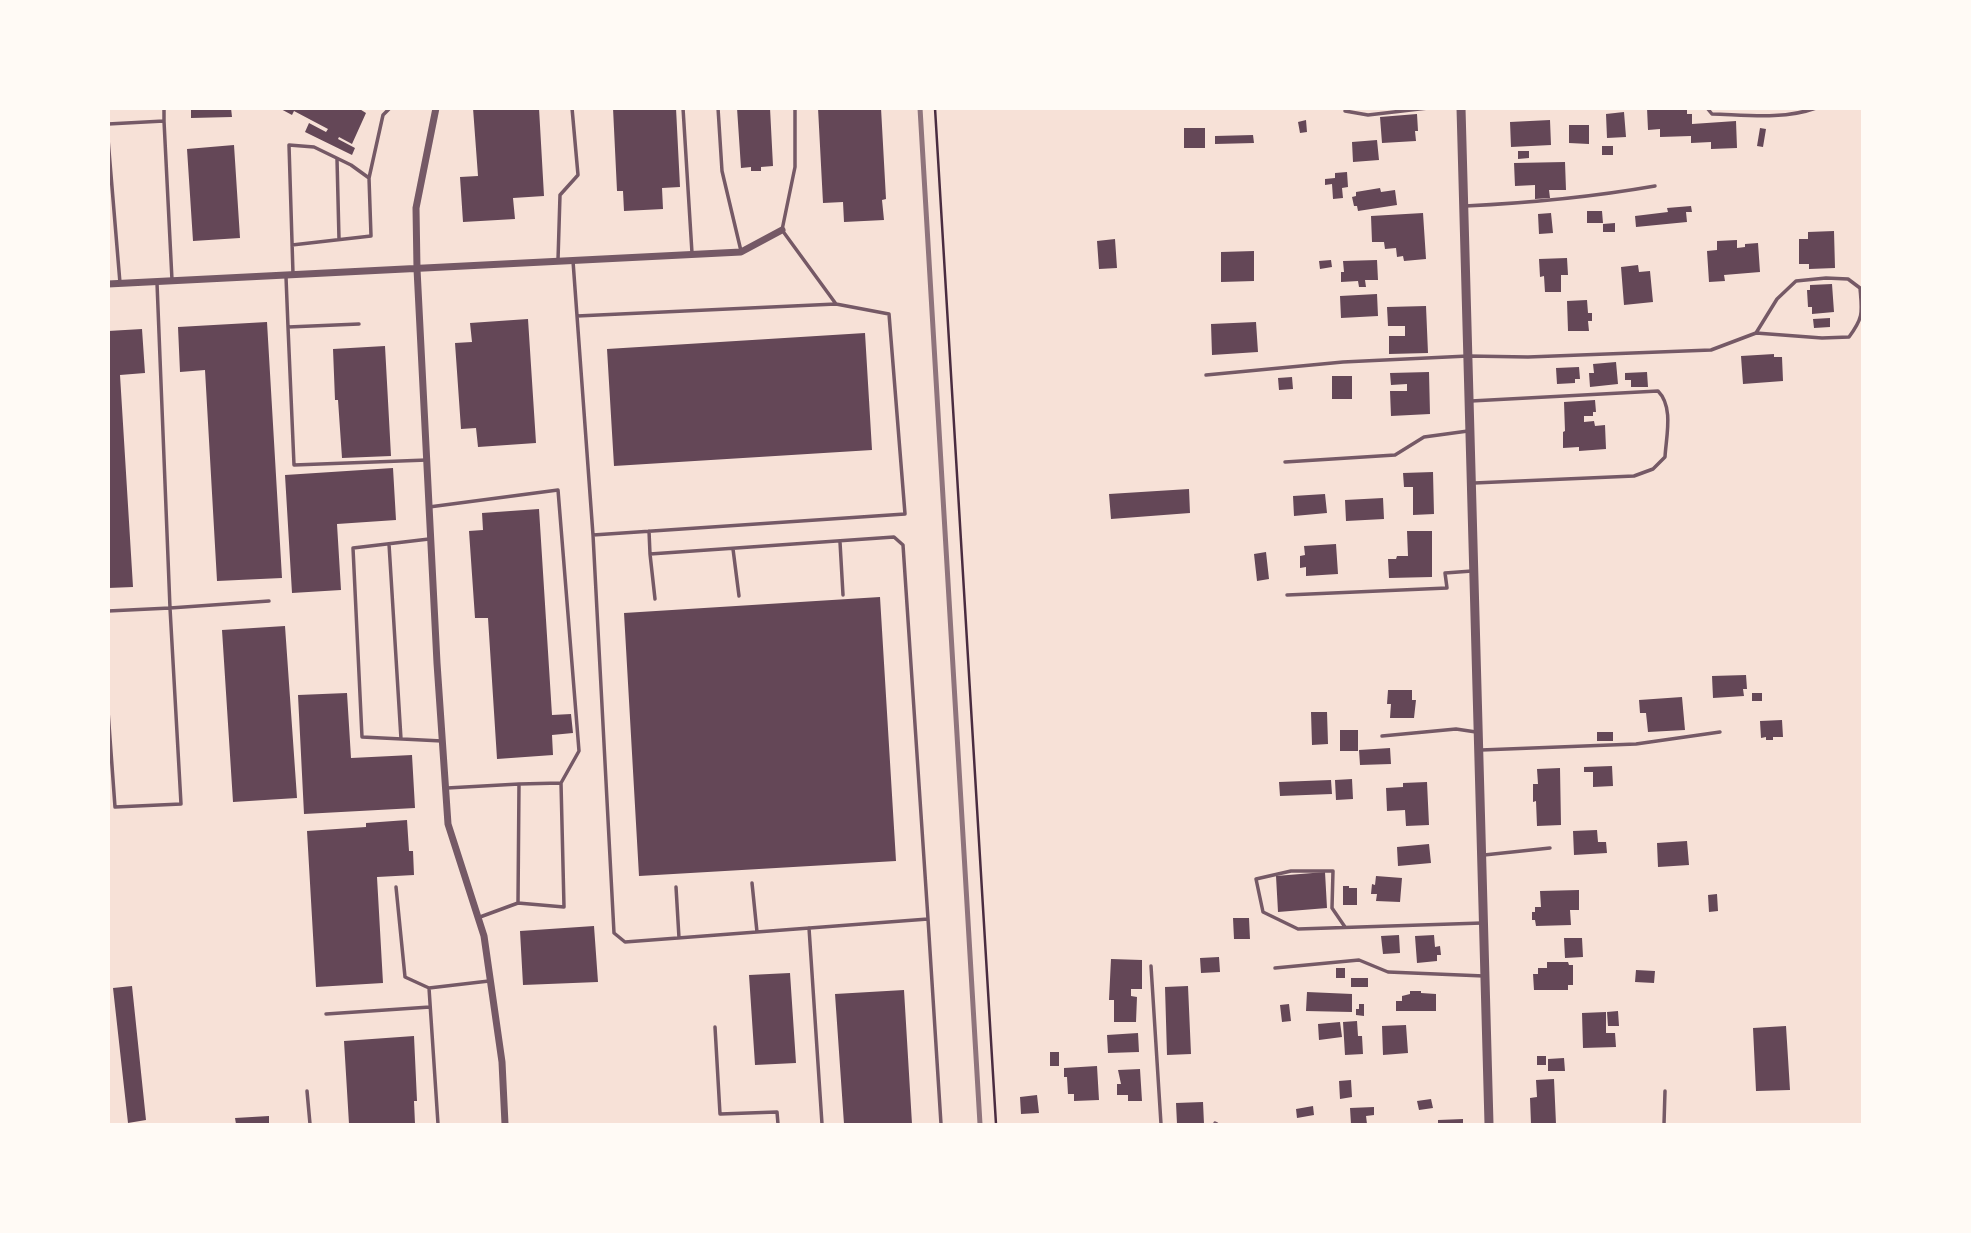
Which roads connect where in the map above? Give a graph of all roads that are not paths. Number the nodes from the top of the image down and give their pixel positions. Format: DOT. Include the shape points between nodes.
graph roads {
  1 [pos="164,108"];
  2 [pos="390,108"];
  3 [pos="436,108"];
  4 [pos="572,108"];
  5 [pos="683,108"];
  6 [pos="719,108"];
  7 [pos="795,108"];
  8 [pos="1428,108"];
  9 [pos="1461,108"];
  10 [pos="1707,108"];
  11 [pos="1816,108"];
  12 [pos="1345,111"];
  13 [pos="164,121"];
  14 [pos="108,124"];
  15 [pos="108,139"];
  16 [pos="337,159"];
  17 [pos="369,178"];
  18 [pos="1655,186"];
  19 [pos="1463,206"];
  20 [pos="782,230"];
  21 [pos="339,239"];
  22 [pos="292,245"];
  23 [pos="741,252"];
  24 [pos="692,255"];
  25 [pos="573,261"];
  26 [pos="558,262"];
  27 [pos="417,269"];
  28 [pos="289,274"];
  29 [pos="172,280"];
  30 [pos="157,281"];
  31 [pos="120,283"];
  32 [pos="108,284"];
  33 [pos="836,303"];
  34 [pos="577,316"];
  35 [pos="359,324"];
  36 [pos="288,327"];
  37 [pos="1756,333"];
  38 [pos="1468,356"];
  39 [pos="1206,375"];
  40 [pos="1469,401"];
  41 [pos="1470,431"];
  42 [pos="427,460"];
  43 [pos="1285,461"];
  44 [pos="1471,483"];
  45 [pos="429,507"];
  46 [pos="649,531"];
  47 [pos="593,536"];
  48 [pos="431,539"];
  49 [pos="840,542"];
  50 [pos="389,544"];
  51 [pos="733,549"];
  52 [pos="650,554"];
  53 [pos="1474,571"];
  54 [pos="843,595"];
  55 [pos="739,596"];
  56 [pos="1287,596"];
  57 [pos="655,599"];
  58 [pos="269,601"];
  59 [pos="170,608"];
  60 [pos="108,611"];
  61 [pos="108,711"];
  62 [pos="1478,732"];
  63 [pos="1720,732"];
  64 [pos="1382,736"];
  65 [pos="401,739"];
  66 [pos="442,741"];
  67 [pos="1479,750"];
  68 [pos="561,783"];
  69 [pos="519,784"];
  70 [pos="446,788"];
  71 [pos="115,807"];
  72 [pos="108,808"];
  73 [pos="1550,848"];
  74 [pos="1482,855"];
  75 [pos="752,883"];
  76 [pos="396,887"];
  77 [pos="676,887"];
  78 [pos="518,903"];
  79 [pos="478,918"];
  80 [pos="928,919"];
  81 [pos="1484,923"];
  82 [pos="809,928"];
  83 [pos="1345,928"];
  84 [pos="757,932"];
  85 [pos="679,939"];
  86 [pos="1151,966"];
  87 [pos="1275,968"];
  88 [pos="1486,976"];
  89 [pos="490,981"];
  90 [pos="429,988"];
  91 [pos="430,1007"];
  92 [pos="326,1014"];
  93 [pos="715,1027"];
  94 [pos="307,1091"];
  95 [pos="1665,1091"];
  96 [pos="310,1125"];
  97 [pos="438,1125"];
  98 [pos="505,1125"];
  99 [pos="778,1125"];
  100 [pos="822,1125"];
  101 [pos="941,1125"];
  102 [pos="1161,1125"];
  103 [pos="1489,1125"];
  104 [pos="1664,1125"];
  1 -- 13 [label="lane"];
  2 -- 17 [label="lane" via="383,115"];
  3 -- 27 [label="street" via="416,208"];
  4 -- 26 [label="lane" via="578,175 560,195"];
  5 -- 24 [label="lane"];
  6 -- 23 [label="lane" via="722,171"];
  7 -- 20 [label="lane" via="795,167"];
  8 -- 12 [label="lane" via="1368,115"];
  9 -- 19 [label="street"];
  10 -- 11 [label="lane" via="1712,114 1771,116"];
  13 -- 14 [label="lane"];
  13 -- 29 [label="lane"];
  15 -- 31 [label="lane"];
  16 -- 17 [label="lane"];
  16 -- 21 [label="lane"];
  16 -- 22 [label="lane" via="314,147 289,145"];
  17 -- 21 [label="lane" via="371,236"];
  18 -- 19 [label="lane" via="1579,198"];
  19 -- 38 [label="street"];
  20 -- 23 [label="street"];
  20 -- 33 [label="lane"];
  21 -- 22 [label="lane"];
  22 -- 28 [label="lane"];
  23 -- 24 [label="street"];
  24 -- 25 [label="street"];
  25 -- 26 [label="street"];
  25 -- 34 [label="lane"];
  26 -- 27 [label="street"];
  27 -- 28 [label="street"];
  27 -- 42 [label="street"];
  28 -- 29 [label="street"];
  28 -- 36 [label="lane"];
  29 -- 30 [label="street"];
  30 -- 31 [label="street"];
  30 -- 59 [label="lane"];
  31 -- 32 [label="street"];
  33 -- 34 [label="lane"];
  33 -- 46 [label="lane" via="888,314 905,514"];
  34 -- 47 [label="lane"];
  35 -- 36 [label="lane"];
  36 -- 42 [label="lane" via="294,465"];
  37 -- 37 [label="lane" via="1777,299 1796,281 1849,279 1860,288 1860,322 1849,337"];
  37 -- 38 [label="lane" via="1711,350"];
  38 -- 39 [label="lane"];
  38 -- 40 [label="street"];
  40 -- 41 [label="street"];
  40 -- 44 [label="lane" via="1658,391 1667,407 1665,457 1653,469 1634,476"];
  41 -- 43 [label="lane" via="1424,437 1395,455"];
  41 -- 44 [label="street"];
  42 -- 45 [label="street"];
  44 -- 53 [label="street"];
  45 -- 48 [label="street"];
  45 -- 68 [label="lane" via="558,490 579,751"];
  46 -- 47 [label="lane"];
  46 -- 52 [label="lane"];
  47 -- 85 [label="lane" via="614,933 625,943"];
  48 -- 50 [label="lane"];
  48 -- 66 [label="street"];
  49 -- 51 [label="lane"];
  49 -- 54 [label="lane"];
  49 -- 80 [label="lane" via="894,537 903,545"];
  50 -- 65 [label="lane"];
  50 -- 65 [label="lane" via="353,548 362,737"];
  51 -- 52 [label="lane"];
  51 -- 55 [label="lane"];
  52 -- 57 [label="lane"];
  53 -- 56 [label="lane" via="1445,573 1447,588"];
  53 -- 62 [label="street"];
  58 -- 59 [label="lane"];
  59 -- 60 [label="lane"];
  59 -- 71 [label="lane" via="181,804"];
  61 -- 71 [label="lane"];
  62 -- 64 [label="lane" via="1456,729"];
  62 -- 67 [label="street"];
  63 -- 67 [label="lane" via="1636,744"];
  65 -- 66 [label="lane"];
  66 -- 70 [label="street"];
  67 -- 74 [label="street"];
  68 -- 69 [label="lane"];
  68 -- 78 [label="lane" via="564,907"];
  69 -- 70 [label="lane"];
  69 -- 78 [label="lane"];
  70 -- 79 [label="street" via="448,824"];
  71 -- 72 [label="lane"];
  73 -- 74 [label="lane"];
  74 -- 81 [label="street"];
  75 -- 84 [label="lane"];
  76 -- 90 [label="lane" via="405,977"];
  77 -- 85 [label="lane"];
  78 -- 79 [label="lane"];
  79 -- 89 [label="street"];
  80 -- 82 [label="lane"];
  80 -- 101 [label="lane"];
  81 -- 83 [label="lane"];
  81 -- 88 [label="street"];
  82 -- 84 [label="lane"];
  82 -- 100 [label="lane"];
  83 -- 83 [label="lane" via="1298,929 1262,912 1256,879 1291,871 1333,871 1332,908"];
  84 -- 85 [label="lane"];
  86 -- 102 [label="lane"];
  87 -- 88 [label="lane" via="1359,960 1388,972"];
  88 -- 103 [label="street"];
  89 -- 90 [label="lane"];
  89 -- 98 [label="street" via="502,1062"];
  90 -- 91 [label="lane"];
  91 -- 92 [label="lane"];
  91 -- 97 [label="lane"];
  93 -- 99 [label="lane" via="720,1114 777,1112"];
  94 -- 96 [label="lane"];
  95 -- 104 [label="lane"];
}
